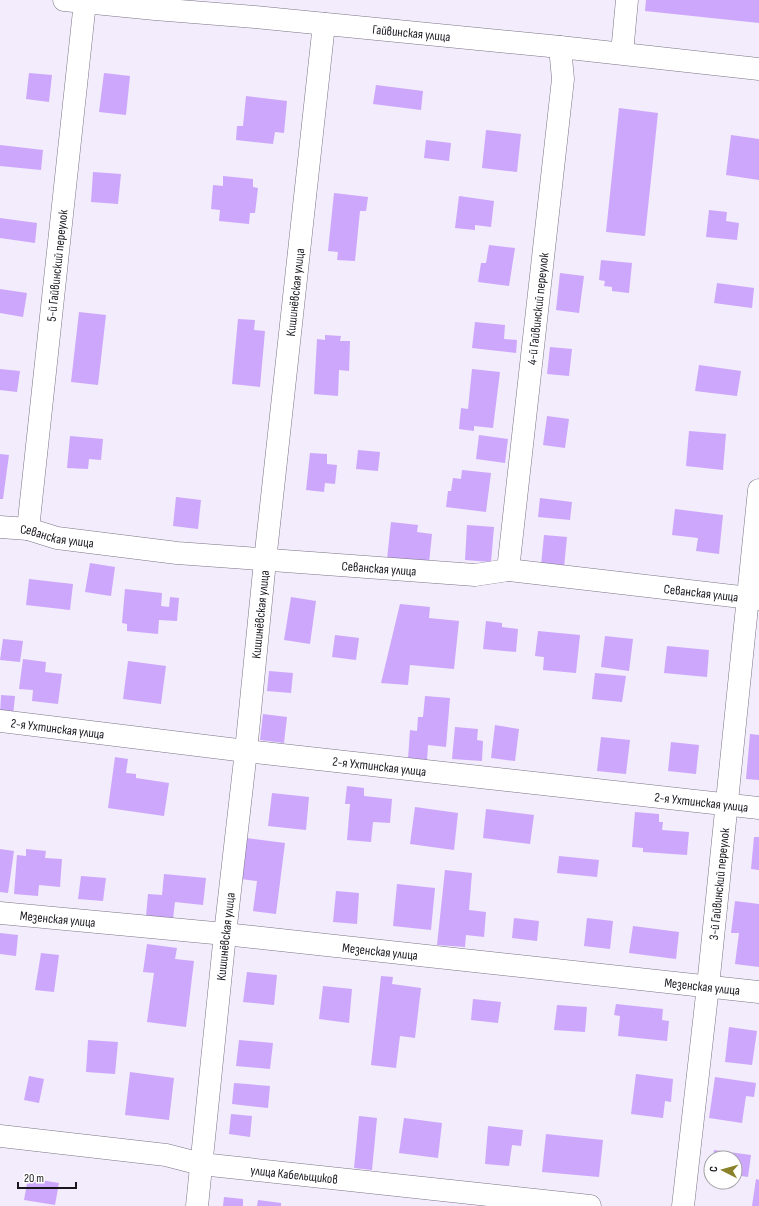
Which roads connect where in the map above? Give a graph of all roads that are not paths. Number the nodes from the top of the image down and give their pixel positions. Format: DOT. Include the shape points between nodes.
graph roads {
  1 [pos="627,0"];
  2 [pos="75,1"];
  3 [pos="227,7"];
  4 [pos="324,24"];
  5 [pos="560,47"];
  6 [pos="622,53"];
  7 [pos="759,69"];
  8 [pos="759,490"];
  9 [pos="0,527"];
  10 [pos="28,529"];
  11 [pos="265,561"];
  12 [pos="508,570"];
  13 [pos="753,598"];
  14 [pos="0,721"];
  15 [pos="246,751"];
  16 [pos="727,805"];
  17 [pos="759,808"];
  18 [pos="0,912"];
  19 [pos="225,934"];
  20 [pos="708,986"];
  21 [pos="759,992"];
  22 [pos="0,1136"];
  23 [pos="201,1164"];
  24 [pos="197,1206"];
  25 [pos="590,1206"];
  26 [pos="683,1206"];
  1 -- 6 [label="street"];
  2 -- 3 [label="street, Гайвинская улица" via="155,9"];
  2 -- 10 [label="street, 5-й Гайвинский переулок"];
  3 -- 4 [label="street, Гайвинская улица"];
  4 -- 5 [label="street, Гайвинская улица"];
  4 -- 11 [label="street, Кишинёвская улица"];
  5 -- 6 [label="street, Гайвинская улица"];
  5 -- 12 [label="street, 4-й Гайвинский переулок" via="563,79"];
  6 -- 7 [label="street, Гайвинская улица"];
  8 -- 13 [label="street, 3-й Гайвинский переулок"];
  9 -- 10 [label="street, Севанская улица"];
  10 -- 11 [label="street, Севанская улица" via="65,539"];
  11 -- 12 [label="street, Севанская улица" via="475,576"];
  11 -- 15 [label="street, Кишинёвская улица"];
  12 -- 13 [label="street, Севанская улица"];
  13 -- 16 [label="street, 3-й Гайвинский переулок"];
  14 -- 15 [label="street, 2-я Ухтинская улица"];
  15 -- 16 [label="street, 2-я Ухтинская улица"];
  15 -- 19 [label="street, Кишинёвская улица"];
  16 -- 17 [label="street, 2-я Ухтинская улица"];
  16 -- 20 [label="street, 3-й Гайвинский переулок"];
  18 -- 19 [label="street, Мезенская улица"];
  19 -- 20 [label="street, Мезенская улица"];
  19 -- 23 [label="street, Кишинёвская улица"];
  20 -- 21 [label="street, Мезенская улица"];
  20 -- 26 [label="street, 3-й Гайвинский переулок"];
  22 -- 23 [label="street, улица Кабельщиков" via="166,1155"];
  23 -- 24 [label="street, Кишинёвская улица"];
  23 -- 25 [label="street, улица Кабельщиков"];
}
